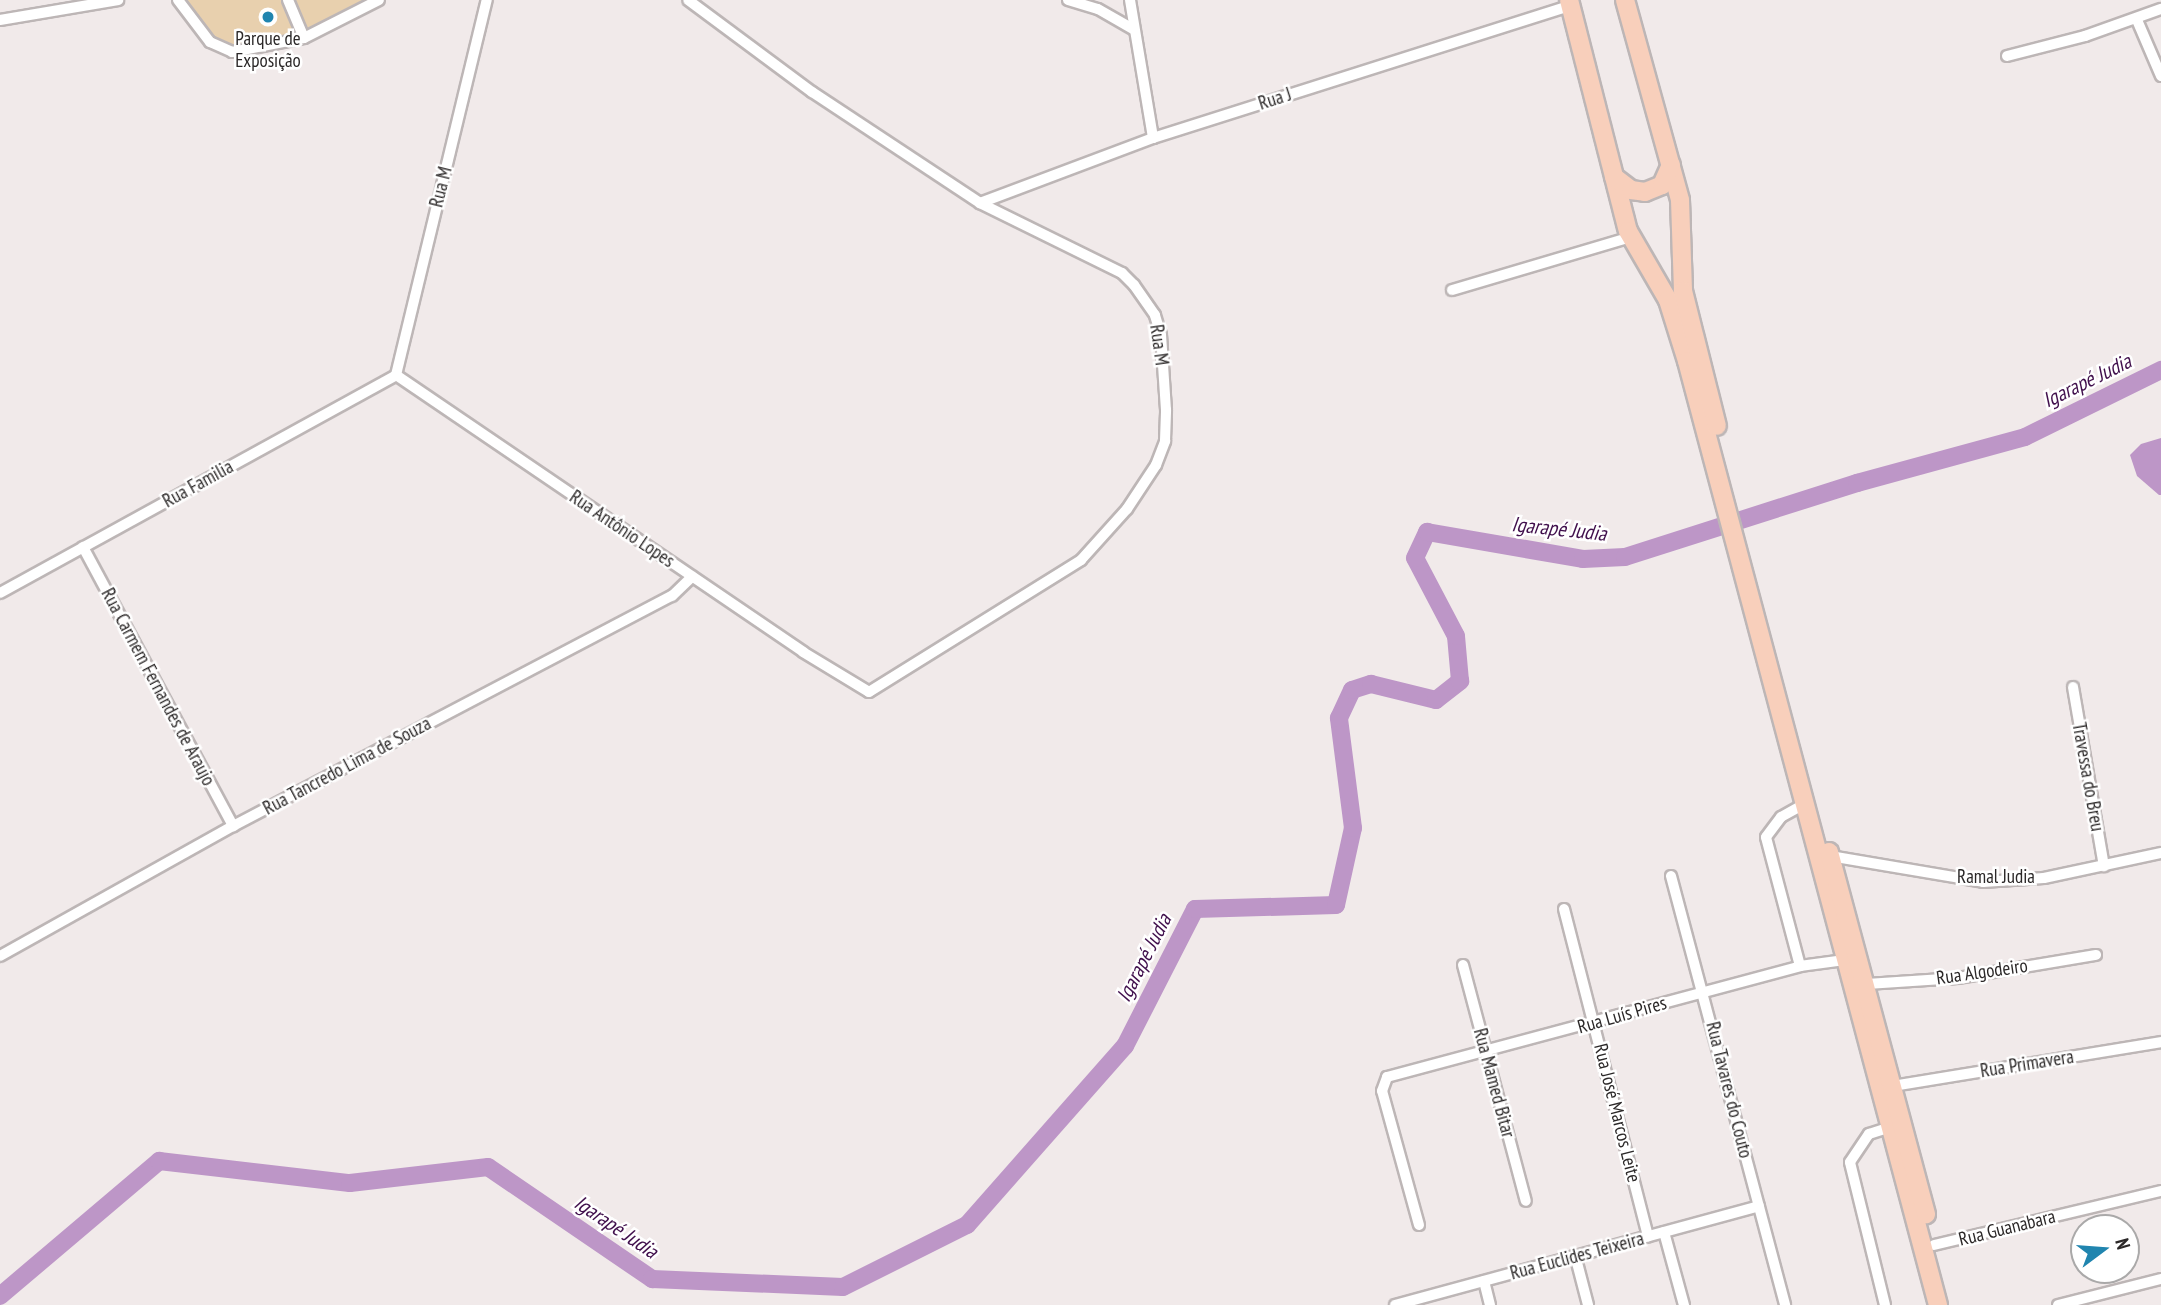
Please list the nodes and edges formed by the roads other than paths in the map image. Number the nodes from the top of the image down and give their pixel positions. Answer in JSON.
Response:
{"nodes":[{"id":1,"x":118,"y":0,"type":"edge"},
{"id":2,"x":178,"y":0,"type":"edge"},
{"id":3,"x":288,"y":0,"type":"edge"},
{"id":4,"x":379,"y":0,"type":"edge"},
{"id":5,"x":487,"y":0,"type":"edge"},
{"id":6,"x":688,"y":0,"type":"edge"},
{"id":7,"x":1068,"y":0,"type":"edge"},
{"id":8,"x":1130,"y":0,"type":"edge"},
{"id":9,"x":1625,"y":0,"type":"edge"},
{"id":10,"x":1570,"y":3,"type":"edge"},
{"id":11,"x":2161,"y":9,"type":"edge"},
{"id":12,"x":0,"y":20,"type":"edge"},
{"id":13,"x":2137,"y":20,"type":"junction"},
{"id":14,"x":1133,"y":29,"type":"junction"},
{"id":15,"x":304,"y":38,"type":"junction"},
{"id":16,"x":2007,"y":56,"type":"dead end"},
{"id":17,"x":2161,"y":76,"type":"edge"},
{"id":18,"x":1153,"y":138,"type":"junction"},
{"id":19,"x":1671,"y":165,"type":"junction"},
{"id":20,"x":1615,"y":177,"type":"junction"},
{"id":21,"x":980,"y":203,"type":"junction"},
{"id":22,"x":1632,"y":237,"type":"junction"},
{"id":23,"x":1452,"y":290,"type":"dead end"},
{"id":24,"x":396,"y":375,"type":"junction"},
{"id":25,"x":1714,"y":437,"type":"junction"},
{"id":26,"x":83,"y":547,"type":"junction"},
{"id":27,"x":1752,"y":576,"type":"junction"},
{"id":28,"x":692,"y":577,"type":"junction"},
{"id":29,"x":0,"y":593,"type":"edge"},
{"id":30,"x":850,"y":682,"type":"joint"},
{"id":31,"x":2073,"y":687,"type":"dead end"},
{"id":32,"x":1804,"y":804,"type":"junction"},
{"id":33,"x":233,"y":826,"type":"junction"},
{"id":34,"x":2161,"y":853,"type":"edge"},
{"id":35,"x":1830,"y":856,"type":"junction"},
{"id":36,"x":2104,"y":866,"type":"junction"},
{"id":37,"x":1671,"y":876,"type":"dead end"},
{"id":38,"x":1564,"y":909,"type":"dead end"},
{"id":39,"x":2095,"y":955,"type":"dead end"},
{"id":40,"x":0,"y":956,"type":"edge"},
{"id":41,"x":1845,"y":960,"type":"junction"},
{"id":42,"x":1462,"y":965,"type":"dead end"},
{"id":43,"x":1800,"y":966,"type":"junction"},
{"id":44,"x":1867,"y":984,"type":"junction"},
{"id":45,"x":1705,"y":992,"type":"junction"},
{"id":46,"x":1595,"y":1024,"type":"junction"},
{"id":47,"x":2161,"y":1042,"type":"edge"},
{"id":48,"x":1487,"y":1052,"type":"junction"},
{"id":49,"x":1894,"y":1086,"type":"junction"},
{"id":50,"x":1890,"y":1127,"type":"junction"},
{"id":51,"x":2161,"y":1191,"type":"edge"},
{"id":52,"x":1525,"y":1201,"type":"dead end"},
{"id":53,"x":1759,"y":1206,"type":"junction"},
{"id":54,"x":1419,"y":1225,"type":"dead end"},
{"id":55,"x":1664,"y":1232,"type":"junction"},
{"id":56,"x":1648,"y":1236,"type":"junction"},
{"id":57,"x":1934,"y":1245,"type":"junction"},
{"id":58,"x":1574,"y":1255,"type":"junction"},
{"id":59,"x":2161,"y":1279,"type":"edge"},
{"id":60,"x":1484,"y":1281,"type":"junction"},
{"id":61,"x":1395,"y":1305,"type":"edge"},
{"id":62,"x":1490,"y":1305,"type":"edge"},
{"id":63,"x":1588,"y":1305,"type":"edge"},
{"id":64,"x":1684,"y":1305,"type":"edge"},
{"id":65,"x":1785,"y":1305,"type":"edge"},
{"id":66,"x":1885,"y":1305,"type":"edge"},
{"id":67,"x":1938,"y":1305,"type":"edge"},
{"id":68,"x":1951,"y":1305,"type":"edge"},
{"id":69,"x":2058,"y":1305,"type":"edge"}],
"edges":[{"from":1,"to":12,"type":"street"},
{"from":2,"to":15,"type":"street"},
{"from":3,"to":15,"type":"street"},
{"from":4,"to":15,"type":"street"},
{"from":5,"to":24,"type":"street","name":"Rua M"},
{"from":6,"to":21,"type":"street","name":"Rua M"},
{"from":7,"to":14,"type":"street"},
{"from":8,"to":14,"type":"street"},
{"from":9,"to":19,"type":"highway"},
{"from":10,"to":18,"type":"street","name":"Rua J"},
{"from":10,"to":20,"type":"highway"},
{"from":11,"to":13,"type":"street"},
{"from":13,"to":16,"type":"street"},
{"from":13,"to":17,"type":"street"},
{"from":14,"to":18,"type":"street"},
{"from":18,"to":21,"type":"street","name":"Rua J"},
{"from":19,"to":20,"type":"highway"},
{"from":19,"to":25,"type":"highway"},
{"from":20,"to":22,"type":"highway"},
{"from":21,"to":30,"type":"street","name":"Rua M"},
{"from":22,"to":23,"type":"street"},
{"from":22,"to":25,"type":"highway"},
{"from":24,"to":26,"type":"street","name":"Rua Familia"},
{"from":24,"to":28,"type":"street","name":"Rua Antônio Lopes"},
{"from":25,"to":27,"type":"highway"},
{"from":26,"to":29,"type":"street","name":"Rua Familia"},
{"from":26,"to":33,"type":"street","name":"Rua Carmem Fernandes de Araujo"},
{"from":27,"to":32,"type":"highway"},
{"from":27,"to":35,"type":"highway"},
{"from":28,"to":30,"type":"street","name":"Rua Antônio Lopes"},
{"from":28,"to":33,"type":"street","name":"Rua Tancredo Lima de Souza"},
{"from":31,"to":36,"type":"street","name":"Travessa do Breu"},
{"from":32,"to":41,"type":"highway"},
{"from":32,"to":43,"type":"street"},
{"from":33,"to":40,"type":"street","name":"Rua Tancredo Lima de Souza"},
{"from":34,"to":36,"type":"street","name":"Ramal Judia"},
{"from":35,"to":36,"type":"street","name":"Ramal Judia"},
{"from":35,"to":44,"type":"highway"},
{"from":37,"to":45,"type":"street","name":"Rua Tavares do Couto"},
{"from":38,"to":46,"type":"street","name":"Rua José Marcos Leite"},
{"from":39,"to":44,"type":"street","name":"Rua Algodeiro"},
{"from":41,"to":43,"type":"street","name":"Rua Luís Pires"},
{"from":41,"to":50,"type":"highway"},
{"from":42,"to":48,"type":"street","name":"Rua Mamed Bitar"},
{"from":43,"to":45,"type":"street","name":"Rua Luís Pires"},
{"from":44,"to":49,"type":"highway"},
{"from":45,"to":46,"type":"street","name":"Rua Luís Pires"},
{"from":45,"to":53,"type":"street","name":"Rua Tavares do Couto"},
{"from":46,"to":48,"type":"street","name":"Rua Luís Pires"},
{"from":46,"to":56,"type":"street","name":"Rua José Marcos Leite"},
{"from":47,"to":49,"type":"street","name":"Rua Primavera"},
{"from":48,"to":52,"type":"street","name":"Rua Mamed Bitar"},
{"from":48,"to":54,"type":"street","name":"Rua Luís Pires"},
{"from":49,"to":57,"type":"highway"},
{"from":50,"to":66,"type":"street"},
{"from":50,"to":67,"type":"highway"},
{"from":51,"to":57,"type":"street","name":"Rua Guanabara"},
{"from":53,"to":55,"type":"street","name":"Rua Euclides Teixeira"},
{"from":53,"to":65,"type":"street","name":"Rua Tavares do Couto"},
{"from":55,"to":56,"type":"street","name":"Rua Euclides Teixeira"},
{"from":55,"to":64,"type":"street"},
{"from":56,"to":58,"type":"street","name":"Rua Euclides Teixeira"},
{"from":57,"to":68,"type":"highway"},
{"from":58,"to":60,"type":"street","name":"Rua Euclides Teixeira"},
{"from":58,"to":63,"type":"street"},
{"from":59,"to":69,"type":"street"},
{"from":60,"to":61,"type":"street","name":"Rua Euclides Teixeira"},
{"from":60,"to":62,"type":"street"}]}
